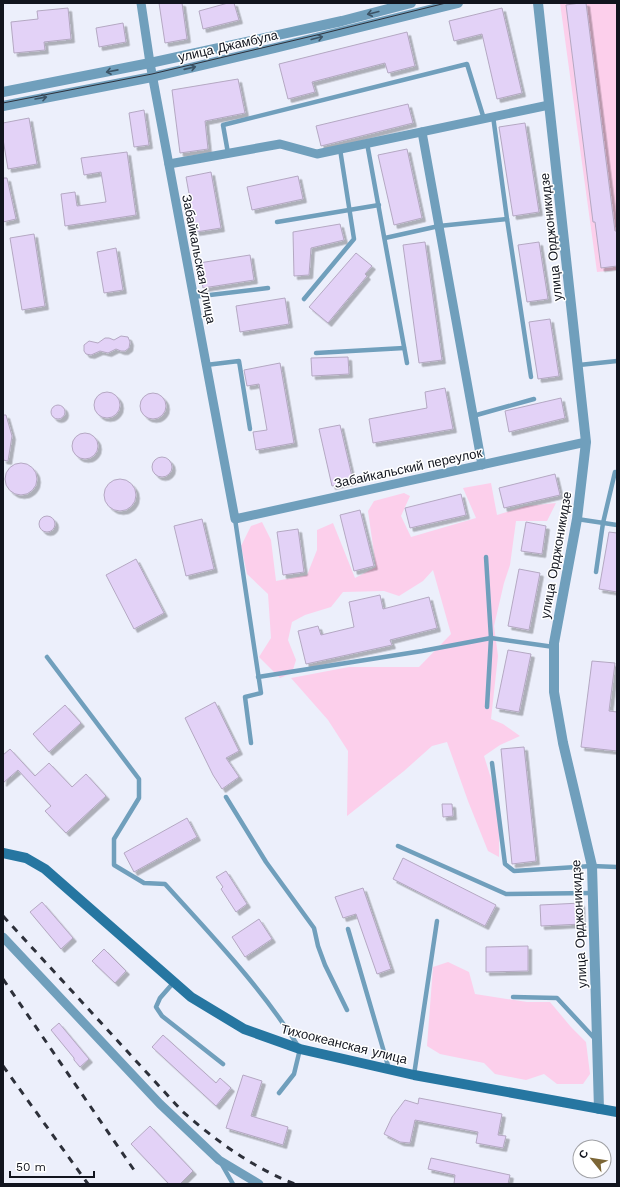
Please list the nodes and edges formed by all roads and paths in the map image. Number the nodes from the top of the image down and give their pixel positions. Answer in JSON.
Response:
{"nodes":[{"id":1,"x":142,"y":3,"type":"edge"},
{"id":2,"x":411,"y":3,"type":"edge"},
{"id":3,"x":458,"y":3,"type":"edge"},
{"id":4,"x":538,"y":3,"type":"edge"},
{"id":5,"x":150,"y":63,"type":"junction"},
{"id":6,"x":152,"y":77,"type":"junction"},
{"id":7,"x":3,"y":92,"type":"edge"},
{"id":8,"x":549,"y":104,"type":"junction"},
{"id":9,"x":3,"y":106,"type":"edge"},
{"id":10,"x":494,"y":116,"type":"junction"},
{"id":11,"x":484,"y":118,"type":"junction"},
{"id":12,"x":422,"y":132,"type":"junction"},
{"id":13,"x":367,"y":143,"type":"junction"},
{"id":14,"x":340,"y":149,"type":"junction"},
{"id":15,"x":228,"y":153,"type":"junction"},
{"id":16,"x":169,"y":164,"type":"junction"},
{"id":17,"x":379,"y":205,"type":"junction"},
{"id":18,"x":349,"y":210,"type":"junction"},
{"id":19,"x":507,"y":219,"type":"junction"},
{"id":20,"x":277,"y":222,"type":"dead end"},
{"id":21,"x":439,"y":226,"type":"junction"},
{"id":22,"x":385,"y":238,"type":"junction"},
{"id":23,"x":268,"y":288,"type":"dead end"},
{"id":24,"x":193,"y":297,"type":"junction"},
{"id":25,"x":304,"y":299,"type":"dead end"},
{"id":26,"x":404,"y":348,"type":"junction"},
{"id":27,"x":316,"y":353,"type":"dead end"},
{"id":28,"x":617,"y":361,"type":"edge"},
{"id":29,"x":407,"y":363,"type":"dead end"},
{"id":30,"x":206,"y":365,"type":"junction"},
{"id":31,"x":579,"y":365,"type":"junction"},
{"id":32,"x":531,"y":377,"type":"dead end"},
{"id":33,"x":534,"y":399,"type":"dead end"},
{"id":34,"x":473,"y":416,"type":"junction"},
{"id":35,"x":250,"y":429,"type":"dead end"},
{"id":36,"x":586,"y":442,"type":"junction"},
{"id":37,"x":482,"y":465,"type":"junction"},
{"id":38,"x":615,"y":472,"type":"dead end"},
{"id":39,"x":235,"y":519,"type":"junction"},
{"id":40,"x":577,"y":519,"type":"junction"},
{"id":41,"x":603,"y":523,"type":"junction"},
{"id":42,"x":617,"y":525,"type":"edge"},
{"id":43,"x":486,"y":557,"type":"dead end"},
{"id":44,"x":596,"y":572,"type":"dead end"},
{"id":45,"x":491,"y":638,"type":"junction"},
{"id":46,"x":554,"y":647,"type":"junction"},
{"id":47,"x":47,"y":656,"type":"dead end"},
{"id":48,"x":258,"y":677,"type":"junction"},
{"id":49,"x":487,"y":707,"type":"dead end"},
{"id":50,"x":251,"y":743,"type":"dead end"},
{"id":51,"x":492,"y":763,"type":"dead end"},
{"id":52,"x":226,"y":797,"type":"dead end"},
{"id":53,"x":398,"y":846,"type":"dead end"},
{"id":54,"x":3,"y":853,"type":"edge"},
{"id":55,"x":592,"y":866,"type":"junction"},
{"id":56,"x":617,"y":867,"type":"edge"},
{"id":57,"x":593,"y":893,"type":"junction"},
{"id":58,"x":437,"y":921,"type":"dead end"},
{"id":59,"x":348,"y":929,"type":"dead end"},
{"id":60,"x":3,"y":937,"type":"edge"},
{"id":61,"x":174,"y":982,"type":"junction"},
{"id":62,"x":513,"y":997,"type":"dead end"},
{"id":63,"x":347,"y":1010,"type":"dead end"},
{"id":64,"x":597,"y":1041,"type":"junction"},
{"id":65,"x":300,"y":1049,"type":"junction"},
{"id":66,"x":224,"y":1064,"type":"dead end"},
{"id":67,"x":390,"y":1070,"type":"junction"},
{"id":68,"x":414,"y":1076,"type":"junction"},
{"id":69,"x":280,"y":1093,"type":"dead end"},
{"id":70,"x":599,"y":1109,"type":"junction"},
{"id":71,"x":617,"y":1112,"type":"edge"},
{"id":72,"x":219,"y":1160,"type":"junction"},
{"id":73,"x":233,"y":1184,"type":"edge"},
{"id":74,"x":259,"y":1184,"type":"edge"}],
"edges":[{"from":1,"to":5,"type":"street","name":"Забайкальская улица"},
{"from":2,"to":5,"type":"street","name":"улица Джамбула","one_way":true},
{"from":6,"to":3,"type":"street","name":"улица Джамбула","one_way":true},
{"from":4,"to":8,"type":"street","name":"улица Орджоникидзе"},
{"from":5,"to":6,"type":"street","name":"Забайкальская улица"},
{"from":5,"to":7,"type":"street","name":"улица Джамбула","one_way":true},
{"from":9,"to":6,"type":"street","name":"улица Джамбула","one_way":true},
{"from":6,"to":16,"type":"street","name":"Забайкальская улица"},
{"from":8,"to":10,"type":"street"},
{"from":8,"to":31,"type":"street","name":"улица Орджоникидзе"},
{"from":10,"to":11,"type":"street"},
{"from":10,"to":19,"type":"lane"},
{"from":11,"to":12,"type":"street"},
{"from":11,"to":15,"type":"lane"},
{"from":12,"to":13,"type":"street"},
{"from":12,"to":21,"type":"street"},
{"from":13,"to":14,"type":"street"},
{"from":13,"to":17,"type":"lane"},
{"from":14,"to":15,"type":"street"},
{"from":14,"to":18,"type":"lane"},
{"from":15,"to":16,"type":"street"},
{"from":16,"to":24,"type":"street","name":"Забайкальская улица"},
{"from":17,"to":18,"type":"lane"},
{"from":17,"to":22,"type":"lane"},
{"from":18,"to":20,"type":"lane"},
{"from":18,"to":25,"type":"lane"},
{"from":19,"to":21,"type":"lane"},
{"from":19,"to":32,"type":"lane"},
{"from":21,"to":22,"type":"lane"},
{"from":21,"to":34,"type":"street"},
{"from":22,"to":26,"type":"lane"},
{"from":23,"to":24,"type":"lane"},
{"from":24,"to":30,"type":"street","name":"Забайкальская улица"},
{"from":26,"to":27,"type":"lane"},
{"from":26,"to":29,"type":"lane"},
{"from":28,"to":31,"type":"lane"},
{"from":30,"to":35,"type":"lane"},
{"from":30,"to":39,"type":"street","name":"Забайкальская улица"},
{"from":31,"to":36,"type":"street","name":"улица Орджоникидзе"},
{"from":33,"to":34,"type":"lane"},
{"from":34,"to":37,"type":"street"},
{"from":36,"to":37,"type":"street","name":"Забайкальский переулок"},
{"from":36,"to":40,"type":"street","name":"улица Орджоникидзе"},
{"from":37,"to":39,"type":"street","name":"Забайкальский переулок"},
{"from":38,"to":41,"type":"lane"},
{"from":39,"to":48,"type":"lane"},
{"from":40,"to":41,"type":"lane"},
{"from":40,"to":46,"type":"street","name":"улица Орджоникидзе"},
{"from":41,"to":42,"type":"lane"},
{"from":41,"to":44,"type":"lane"},
{"from":43,"to":45,"type":"lane"},
{"from":45,"to":46,"type":"lane"},
{"from":45,"to":48,"type":"lane"},
{"from":45,"to":49,"type":"lane"},
{"from":46,"to":55,"type":"street","name":"улица Орджоникидзе"},
{"from":47,"to":65,"type":"lane"},
{"from":48,"to":50,"type":"lane"},
{"from":51,"to":55,"type":"lane"},
{"from":52,"to":63,"type":"lane"},
{"from":53,"to":57,"type":"lane"},
{"from":54,"to":61,"type":"main road","name":"Тихоокеанская улица"},
{"from":55,"to":56,"type":"lane"},
{"from":55,"to":57,"type":"street","name":"улица Орджоникидзе"},
{"from":57,"to":64,"type":"street","name":"улица Орджоникидзе"},
{"from":58,"to":68,"type":"lane"},
{"from":59,"to":67,"type":"lane"},
{"from":60,"to":72,"type":"street"},
{"from":61,"to":65,"type":"main road","name":"Тихоокеанская улица"},
{"from":61,"to":66,"type":"lane"},
{"from":62,"to":64,"type":"lane"},
{"from":64,"to":70,"type":"street","name":"улица Орджоникидзе"},
{"from":65,"to":67,"type":"main road","name":"Тихоокеанская улица"},
{"from":65,"to":69,"type":"lane"},
{"from":67,"to":68,"type":"main road","name":"Тихоокеанская улица"},
{"from":68,"to":70,"type":"main road","name":"Тихоокеанская улица"},
{"from":70,"to":71,"type":"main road","name":"Тихоокеанская улица"},
{"from":72,"to":73,"type":"lane"},
{"from":72,"to":74,"type":"street"}]}
